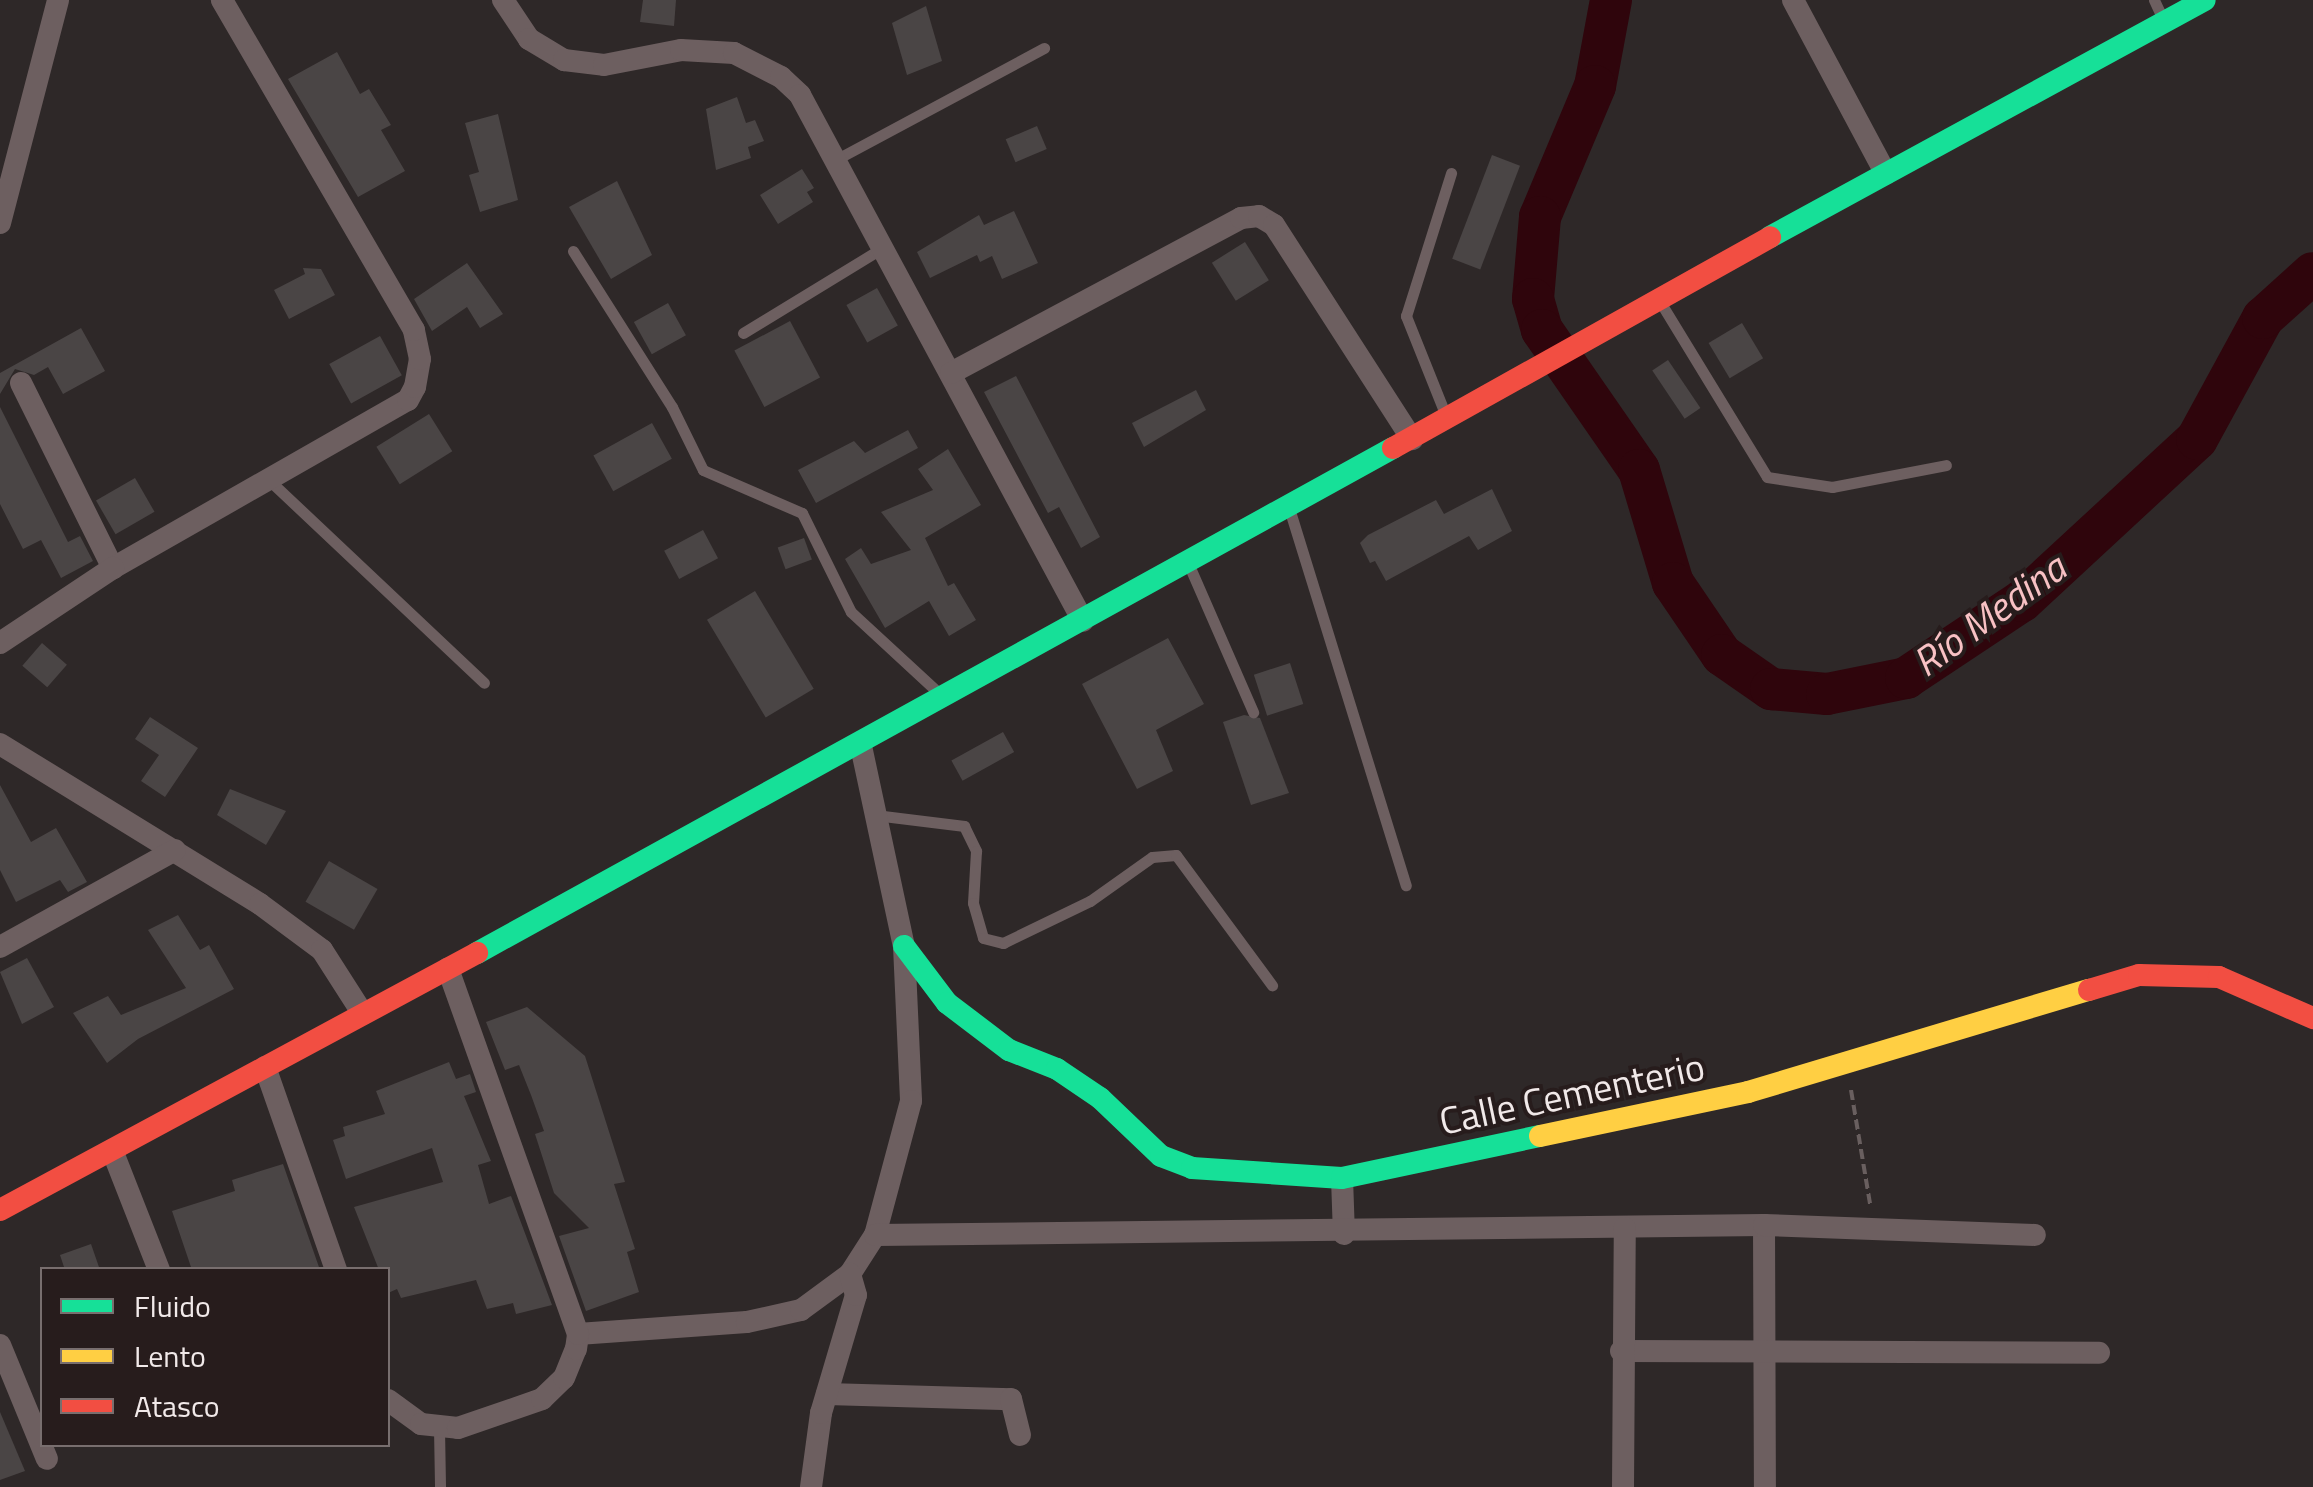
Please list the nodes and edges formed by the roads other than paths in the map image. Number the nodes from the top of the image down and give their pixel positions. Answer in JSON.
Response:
{"nodes":[{"id":1,"x":58,"y":0,"type":"edge"},
{"id":2,"x":222,"y":0,"type":"edge"},
{"id":3,"x":502,"y":0,"type":"edge"},
{"id":4,"x":1793,"y":0,"type":"edge"},
{"id":5,"x":2205,"y":0,"type":"edge"},
{"id":6,"x":2159,"y":10,"type":"edge"},
{"id":7,"x":1044,"y":48,"type":"dead end"},
{"id":8,"x":838,"y":159,"type":"junction"},
{"id":9,"x":1451,"y":173,"type":"dead end"},
{"id":10,"x":1886,"y":174,"type":"junction"},
{"id":11,"x":0,"y":223,"type":"edge"},
{"id":12,"x":884,"y":247,"type":"junction"},
{"id":13,"x":573,"y":251,"type":"dead end"},
{"id":14,"x":1659,"y":300,"type":"junction"},
{"id":15,"x":743,"y":333,"type":"dead end"},
{"id":16,"x":952,"y":374,"type":"junction"},
{"id":17,"x":22,"y":383,"type":"dead end"},
{"id":18,"x":1448,"y":420,"type":"junction"},
{"id":19,"x":1412,"y":440,"type":"junction"},
{"id":20,"x":1946,"y":465,"type":"dead end"},
{"id":21,"x":270,"y":481,"type":"junction"},
{"id":22,"x":1289,"y":508,"type":"junction"},
{"id":23,"x":1188,"y":563,"type":"junction"},
{"id":24,"x":112,"y":568,"type":"junction"},
{"id":25,"x":1083,"y":621,"type":"junction"},
{"id":26,"x":0,"y":644,"type":"edge"},
{"id":27,"x":484,"y":683,"type":"dead end"},
{"id":28,"x":945,"y":698,"type":"junction"},
{"id":29,"x":1253,"y":712,"type":"dead end"},
{"id":30,"x":0,"y":744,"type":"edge"},
{"id":31,"x":861,"y":746,"type":"junction"},
{"id":32,"x":875,"y":815,"type":"junction"},
{"id":33,"x":174,"y":850,"type":"junction"},
{"id":34,"x":1406,"y":885,"type":"dead end"},
{"id":35,"x":904,"y":946,"type":"junction"},
{"id":36,"x":0,"y":947,"type":"edge"},
{"id":37,"x":448,"y":968,"type":"junction"},
{"id":38,"x":1272,"y":984,"type":"dead end"},
{"id":39,"x":363,"y":1014,"type":"junction"},
{"id":40,"x":2313,"y":1018,"type":"edge"},
{"id":41,"x":265,"y":1067,"type":"junction"},
{"id":42,"x":112,"y":1150,"type":"junction"},
{"id":43,"x":1342,"y":1178,"type":"junction"},
{"id":44,"x":0,"y":1210,"type":"edge"},
{"id":45,"x":1764,"y":1224,"type":"junction"},
{"id":46,"x":1625,"y":1228,"type":"junction"},
{"id":47,"x":1344,"y":1234,"type":"junction"},
{"id":48,"x":2035,"y":1235,"type":"dead end"},
{"id":49,"x":875,"y":1236,"type":"junction"},
{"id":50,"x":158,"y":1267,"type":"edge"},
{"id":51,"x":335,"y":1267,"type":"edge"},
{"id":52,"x":850,"y":1274,"type":"junction"},
{"id":53,"x":578,"y":1334,"type":"junction"},
{"id":54,"x":0,"y":1345,"type":"edge"},
{"id":55,"x":1763,"y":1350,"type":"junction"},
{"id":56,"x":1621,"y":1351,"type":"junction"},
{"id":57,"x":2099,"y":1354,"type":"dead end"},
{"id":58,"x":827,"y":1394,"type":"junction"},
{"id":59,"x":390,"y":1402,"type":"edge"},
{"id":60,"x":440,"y":1428,"type":"junction"},
{"id":61,"x":1020,"y":1435,"type":"dead end"},
{"id":62,"x":40,"y":1441,"type":"edge"},
{"id":63,"x":42,"y":1447,"type":"edge"},
{"id":64,"x":47,"y":1458,"type":"dead end"},
{"id":65,"x":440,"y":1487,"type":"edge"},
{"id":66,"x":811,"y":1487,"type":"edge"},
{"id":67,"x":1622,"y":1487,"type":"edge"},
{"id":68,"x":1765,"y":1487,"type":"edge"}],
"edges":[{"from":1,"to":11,"type":"street"},
{"from":2,"to":21,"type":"street"},
{"from":3,"to":8,"type":"street"},
{"from":4,"to":10,"type":"street"},
{"from":5,"to":6,"type":"main road"},
{"from":6,"to":10,"type":"main road"},
{"from":7,"to":8,"type":"lane"},
{"from":8,"to":12,"type":"street"},
{"from":9,"to":18,"type":"lane"},
{"from":10,"to":14,"type":"main road"},
{"from":12,"to":15,"type":"lane"},
{"from":12,"to":16,"type":"street"},
{"from":13,"to":28,"type":"lane"},
{"from":14,"to":18,"type":"main road"},
{"from":14,"to":20,"type":"lane"},
{"from":16,"to":19,"type":"street"},
{"from":16,"to":25,"type":"street"},
{"from":17,"to":24,"type":"street"},
{"from":18,"to":19,"type":"main road"},
{"from":19,"to":22,"type":"main road"},
{"from":21,"to":24,"type":"street"},
{"from":21,"to":27,"type":"lane"},
{"from":22,"to":23,"type":"main road"},
{"from":22,"to":34,"type":"lane"},
{"from":23,"to":25,"type":"main road"},
{"from":23,"to":29,"type":"lane"},
{"from":24,"to":26,"type":"street"},
{"from":25,"to":28,"type":"main road"},
{"from":28,"to":31,"type":"main road"},
{"from":30,"to":33,"type":"street"},
{"from":31,"to":32,"type":"street"},
{"from":31,"to":37,"type":"main road"},
{"from":32,"to":35,"type":"street"},
{"from":32,"to":38,"type":"lane"},
{"from":33,"to":36,"type":"street"},
{"from":33,"to":39,"type":"street"},
{"from":35,"to":43,"type":"main road","name":"Calle Cementerio"},
{"from":35,"to":49,"type":"street"},
{"from":37,"to":39,"type":"main road"},
{"from":37,"to":53,"type":"street"},
{"from":39,"to":41,"type":"main road"},
{"from":40,"to":43,"type":"main road","name":"Calle Cementerio"},
{"from":41,"to":42,"type":"main road"},
{"from":41,"to":51,"type":"street"},
{"from":42,"to":44,"type":"main road"},
{"from":42,"to":50,"type":"street"},
{"from":43,"to":47,"type":"street"},
{"from":45,"to":46,"type":"street"},
{"from":45,"to":48,"type":"street"},
{"from":45,"to":55,"type":"street"},
{"from":46,"to":47,"type":"street"},
{"from":46,"to":56,"type":"street"},
{"from":47,"to":49,"type":"street"},
{"from":49,"to":52,"type":"street"},
{"from":52,"to":53,"type":"street"},
{"from":52,"to":58,"type":"street"},
{"from":53,"to":60,"type":"street"},
{"from":54,"to":62,"type":"street"},
{"from":55,"to":56,"type":"street"},
{"from":55,"to":57,"type":"street"},
{"from":55,"to":68,"type":"street"},
{"from":56,"to":67,"type":"street"},
{"from":58,"to":61,"type":"street"},
{"from":58,"to":66,"type":"street"},
{"from":59,"to":60,"type":"street"},
{"from":60,"to":65,"type":"lane"},
{"from":63,"to":64,"type":"street"}]}
